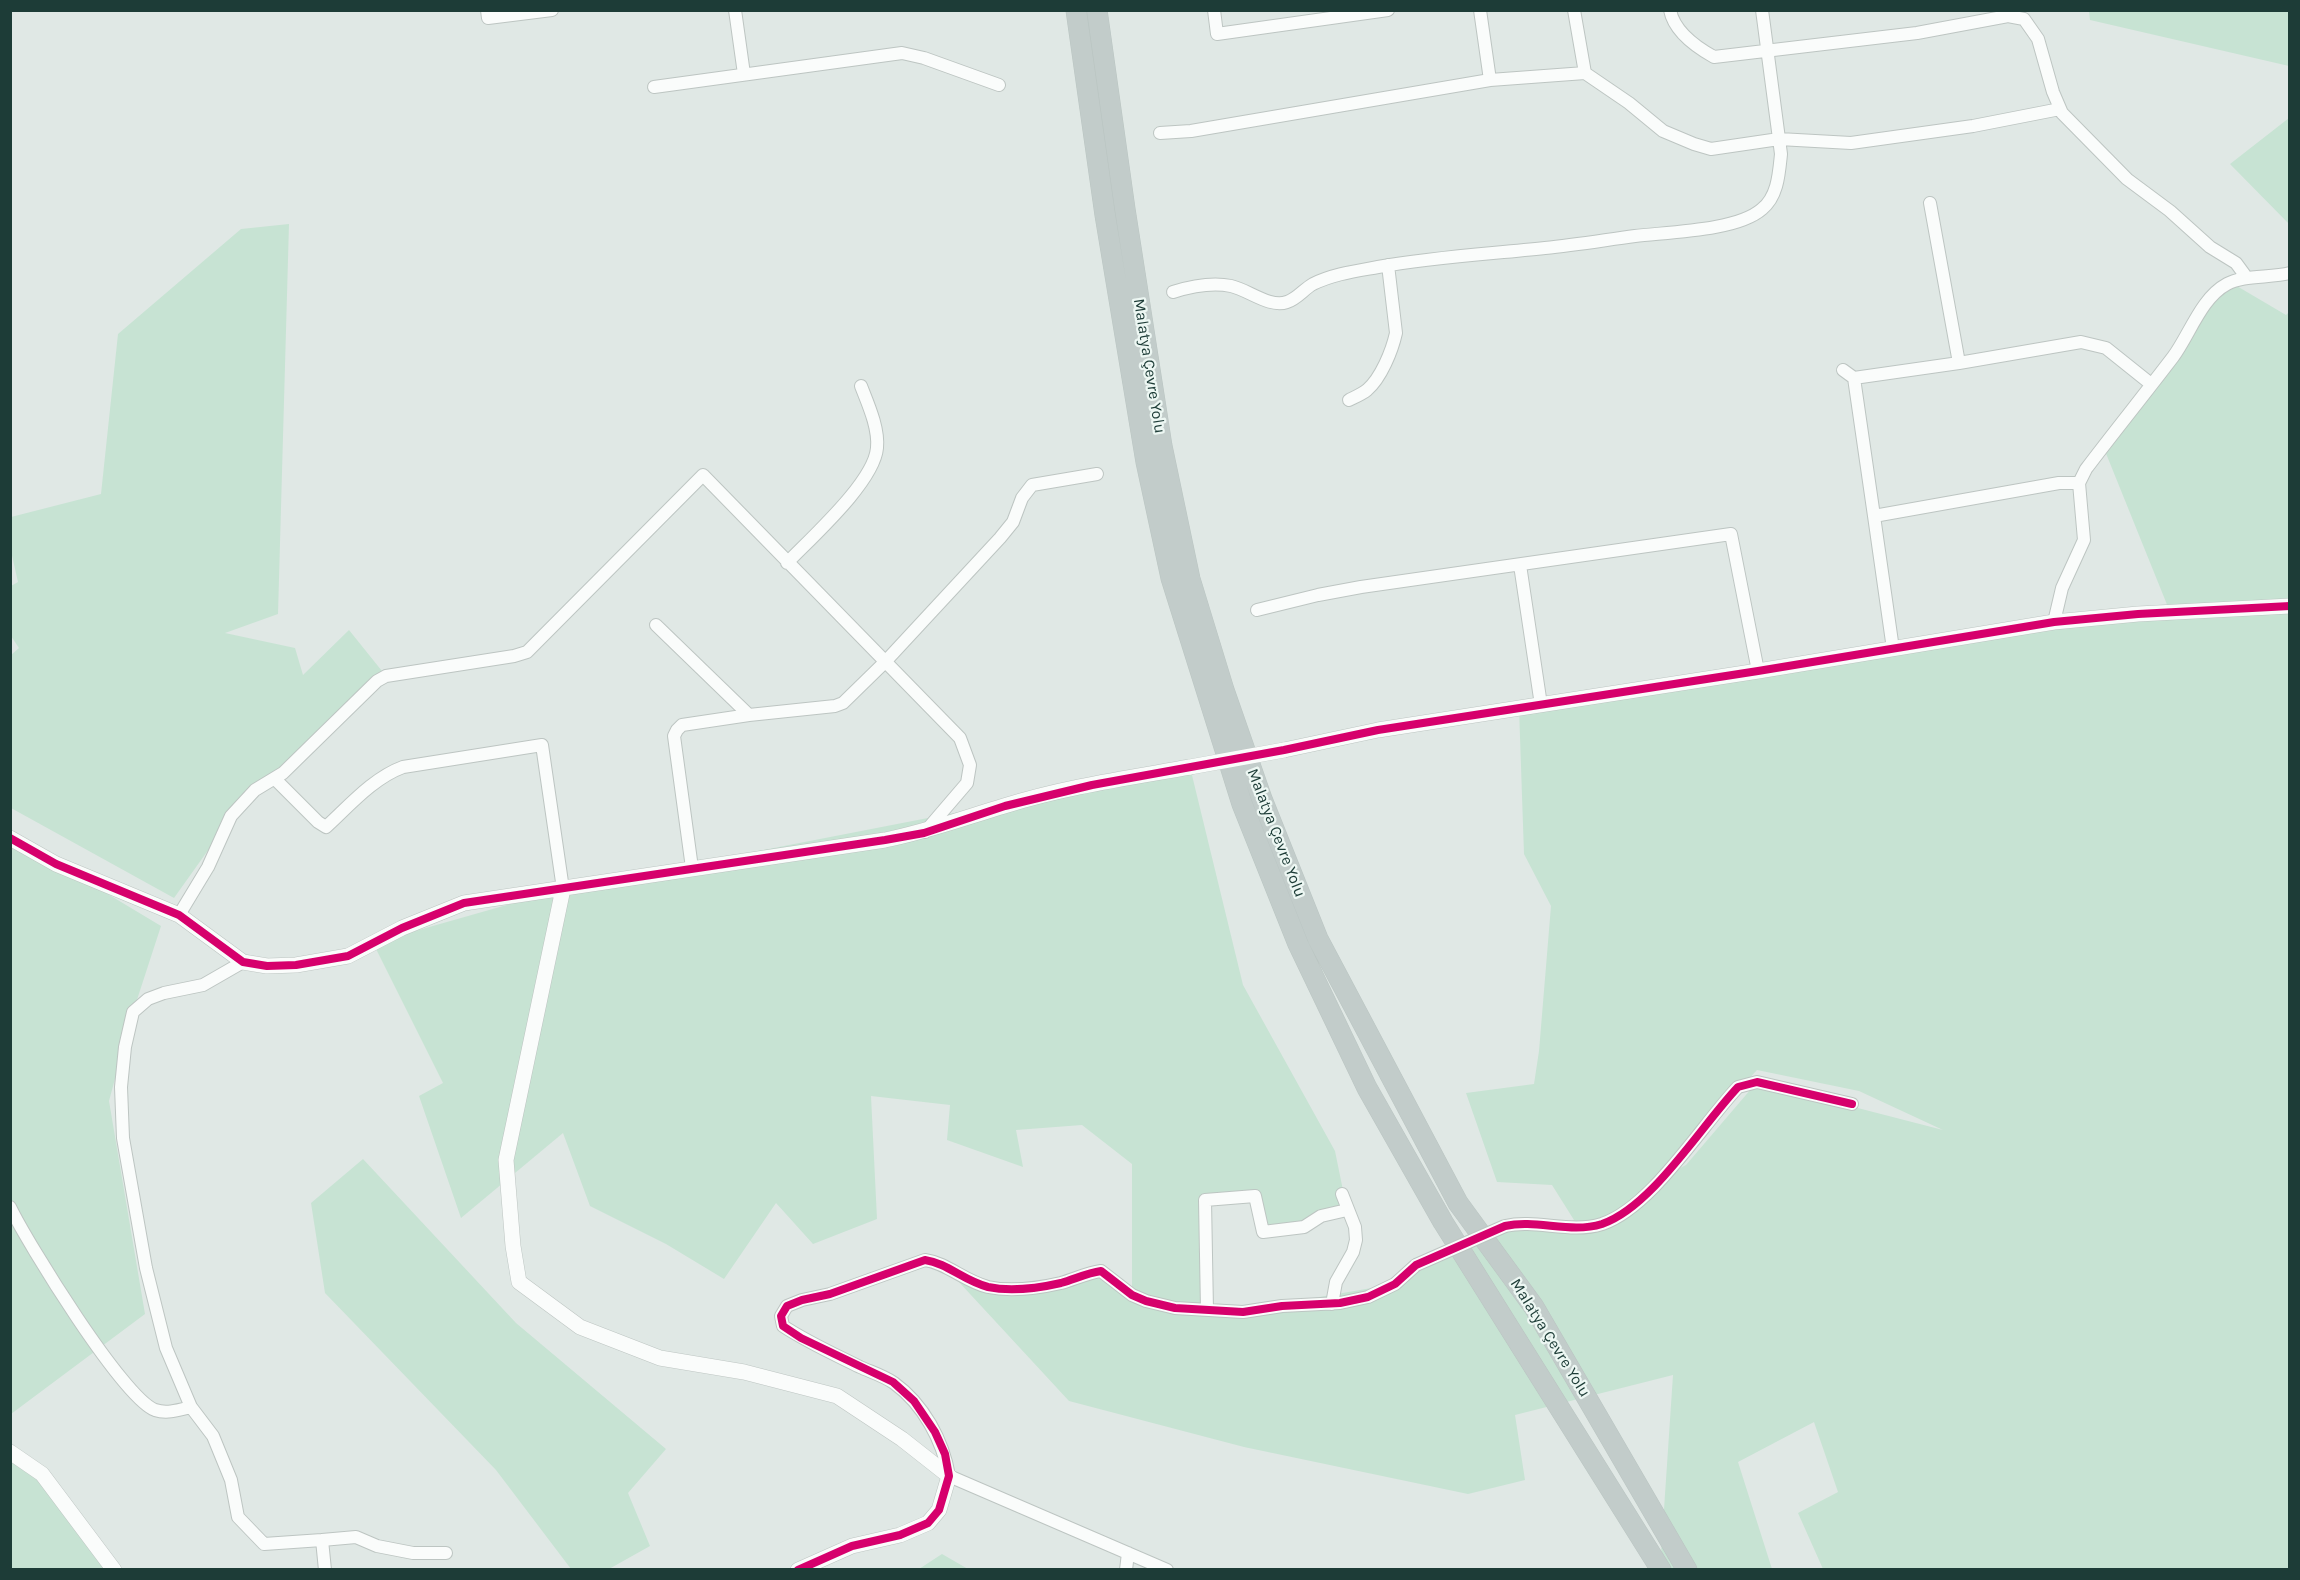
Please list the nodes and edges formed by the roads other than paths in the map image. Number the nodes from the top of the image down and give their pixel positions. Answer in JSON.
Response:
{"nodes":[{"id":1,"x":487,"y":10,"type":"edge"},
{"id":2,"x":552,"y":10,"type":"edge"},
{"id":3,"x":735,"y":10,"type":"edge"},
{"id":4,"x":1076,"y":10,"type":"edge"},
{"id":5,"x":1097,"y":10,"type":"edge"},
{"id":6,"x":1214,"y":10,"type":"edge"},
{"id":7,"x":1388,"y":10,"type":"edge"},
{"id":8,"x":1480,"y":10,"type":"edge"},
{"id":9,"x":1574,"y":10,"type":"edge"},
{"id":10,"x":1670,"y":10,"type":"edge"},
{"id":11,"x":1762,"y":10,"type":"edge"},
{"id":12,"x":1767,"y":49,"type":"junction"},
{"id":13,"x":1585,"y":73,"type":"junction"},
{"id":14,"x":744,"y":74,"type":"junction"},
{"id":15,"x":1490,"y":80,"type":"junction"},
{"id":16,"x":999,"y":85,"type":"dead end"},
{"id":17,"x":654,"y":87,"type":"dead end"},
{"id":18,"x":2060,"y":109,"type":"junction"},
{"id":19,"x":1160,"y":133,"type":"dead end"},
{"id":20,"x":1779,"y":139,"type":"junction"},
{"id":21,"x":1930,"y":203,"type":"dead end"},
{"id":22,"x":1388,"y":265,"type":"junction"},
{"id":23,"x":2289,"y":273,"type":"edge"},
{"id":24,"x":2247,"y":278,"type":"junction"},
{"id":25,"x":1173,"y":292,"type":"dead end"},
{"id":26,"x":1959,"y":363,"type":"junction"},
{"id":27,"x":1843,"y":370,"type":"dead end"},
{"id":28,"x":1854,"y":378,"type":"junction"},
{"id":29,"x":2151,"y":384,"type":"junction"},
{"id":30,"x":861,"y":386,"type":"dead end"},
{"id":31,"x":1349,"y":400,"type":"dead end"},
{"id":32,"x":1097,"y":474,"type":"dead end"},
{"id":33,"x":2079,"y":483,"type":"junction"},
{"id":34,"x":1874,"y":516,"type":"junction"},
{"id":35,"x":787,"y":563,"type":"junction"},
{"id":36,"x":1521,"y":565,"type":"junction"},
{"id":37,"x":2289,"y":606,"type":"edge"},
{"id":38,"x":1257,"y":610,"type":"dead end"},
{"id":39,"x":2054,"y":622,"type":"junction"},
{"id":40,"x":656,"y":625,"type":"dead end"},
{"id":41,"x":1893,"y":649,"type":"junction"},
{"id":42,"x":885,"y":662,"type":"junction"},
{"id":43,"x":1758,"y":672,"type":"junction"},
{"id":44,"x":1540,"y":705,"type":"junction"},
{"id":45,"x":749,"y":715,"type":"junction"},
{"id":46,"x":275,"y":779,"type":"junction"},
{"id":47,"x":924,"y":832,"type":"junction"},
{"id":48,"x":10,"y":838,"type":"edge"},
{"id":49,"x":692,"y":868,"type":"junction"},
{"id":50,"x":562,"y":889,"type":"junction"},
{"id":51,"x":179,"y":915,"type":"junction"},
{"id":52,"x":243,"y":962,"type":"junction"},
{"id":53,"x":1852,"y":1104,"type":"dead end"},
{"id":54,"x":1342,"y":1194,"type":"dead end"},
{"id":55,"x":10,"y":1208,"type":"edge"},
{"id":56,"x":1347,"y":1210,"type":"junction"},
{"id":57,"x":1332,"y":1304,"type":"junction"},
{"id":58,"x":1207,"y":1310,"type":"junction"},
{"id":59,"x":191,"y":1407,"type":"junction"},
{"id":60,"x":10,"y":1452,"type":"edge"},
{"id":61,"x":949,"y":1476,"type":"junction"},
{"id":62,"x":322,"y":1540,"type":"junction"},
{"id":63,"x":446,"y":1553,"type":"dead end"},
{"id":64,"x":1128,"y":1553,"type":"junction"},
{"id":65,"x":114,"y":1569,"type":"edge"},
{"id":66,"x":325,"y":1569,"type":"edge"},
{"id":67,"x":798,"y":1569,"type":"edge"},
{"id":68,"x":1126,"y":1569,"type":"edge"},
{"id":69,"x":1167,"y":1569,"type":"edge"},
{"id":70,"x":1661,"y":1569,"type":"edge"},
{"id":71,"x":1687,"y":1569,"type":"edge"}],
"edges":[{"from":1,"to":2,"type":"street"},
{"from":3,"to":14,"type":"street"},
{"from":4,"to":70,"type":"highway","name":"Malatya Çevre Yolu"},
{"from":5,"to":71,"type":"highway","name":"Malatya Çevre Yolu"},
{"from":6,"to":7,"type":"street"},
{"from":8,"to":15,"type":"street"},
{"from":9,"to":13,"type":"street"},
{"from":10,"to":12,"type":"street"},
{"from":11,"to":12,"type":"street"},
{"from":12,"to":18,"type":"street"},
{"from":12,"to":20,"type":"street"},
{"from":13,"to":15,"type":"street"},
{"from":13,"to":20,"type":"street"},
{"from":14,"to":16,"type":"street"},
{"from":14,"to":17,"type":"street"},
{"from":15,"to":19,"type":"street"},
{"from":18,"to":20,"type":"street"},
{"from":18,"to":24,"type":"street"},
{"from":20,"to":22,"type":"street"},
{"from":21,"to":26,"type":"street"},
{"from":22,"to":25,"type":"street"},
{"from":22,"to":31,"type":"street"},
{"from":23,"to":24,"type":"street"},
{"from":24,"to":29,"type":"street"},
{"from":26,"to":28,"type":"street"},
{"from":26,"to":29,"type":"street"},
{"from":27,"to":28,"type":"street"},
{"from":28,"to":34,"type":"street"},
{"from":29,"to":33,"type":"street"},
{"from":30,"to":35,"type":"street"},
{"from":32,"to":42,"type":"street"},
{"from":33,"to":34,"type":"street"},
{"from":33,"to":39,"type":"street"},
{"from":34,"to":41,"type":"street"},
{"from":35,"to":42,"type":"street"},
{"from":35,"to":46,"type":"street"},
{"from":36,"to":38,"type":"street"},
{"from":36,"to":43,"type":"street"},
{"from":36,"to":44,"type":"street"},
{"from":37,"to":39,"type":"street"},
{"from":39,"to":41,"type":"street"},
{"from":40,"to":45,"type":"street"},
{"from":41,"to":43,"type":"street"},
{"from":42,"to":45,"type":"street"},
{"from":42,"to":47,"type":"street"},
{"from":43,"to":44,"type":"street"},
{"from":44,"to":47,"type":"street","bridge":true},
{"from":45,"to":49,"type":"street"},
{"from":46,"to":50,"type":"street"},
{"from":46,"to":51,"type":"street"},
{"from":47,"to":49,"type":"street"},
{"from":48,"to":51,"type":"street"},
{"from":49,"to":50,"type":"street"},
{"from":50,"to":52,"type":"street"},
{"from":50,"to":61,"type":"street"},
{"from":51,"to":52,"type":"street"},
{"from":52,"to":59,"type":"street"},
{"from":53,"to":57,"type":"street","bridge":true},
{"from":54,"to":56,"type":"street"},
{"from":55,"to":59,"type":"street"},
{"from":56,"to":57,"type":"street"},
{"from":56,"to":58,"type":"street"},
{"from":57,"to":58,"type":"street"},
{"from":58,"to":61,"type":"street"},
{"from":59,"to":62,"type":"street"},
{"from":60,"to":65,"type":"street"},
{"from":61,"to":64,"type":"street"},
{"from":61,"to":67,"type":"street"},
{"from":62,"to":63,"type":"street"},
{"from":62,"to":66,"type":"street"},
{"from":64,"to":68,"type":"street"},
{"from":64,"to":69,"type":"street"}]}
